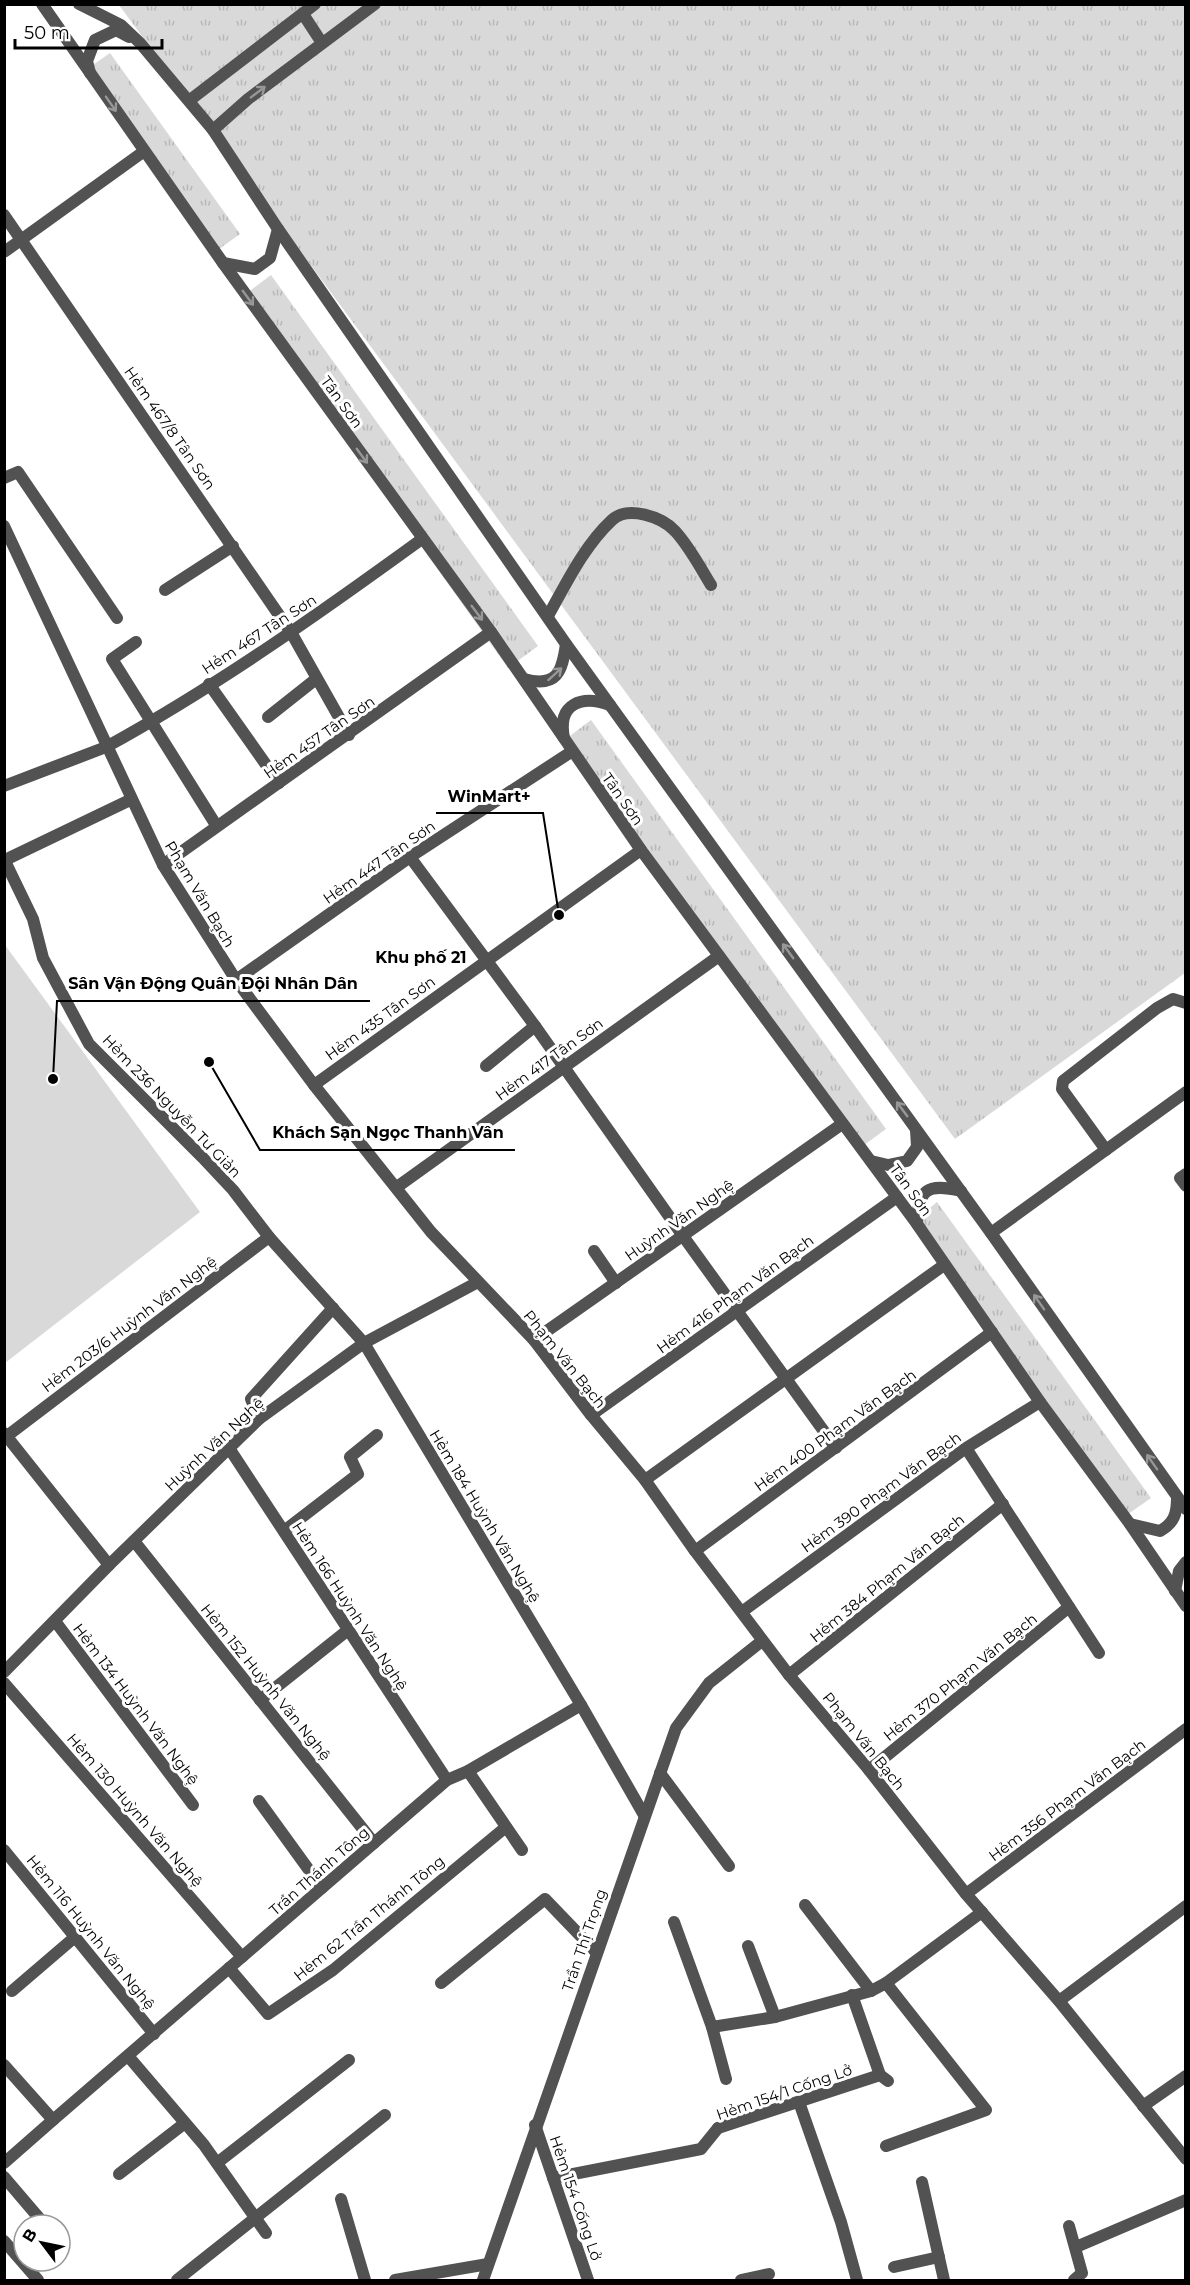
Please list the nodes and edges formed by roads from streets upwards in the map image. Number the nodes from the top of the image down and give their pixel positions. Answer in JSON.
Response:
{"nodes":[{"id":1,"x":42,"y":4,"type":"edge"},
{"id":2,"x":79,"y":4,"type":"edge"},
{"id":3,"x":315,"y":4,"type":"edge"},
{"id":4,"x":375,"y":4,"type":"edge"},
{"id":5,"x":303,"y":14,"type":"junction"},
{"id":6,"x":140,"y":43,"type":"junction"},
{"id":7,"x":322,"y":43,"type":"junction"},
{"id":8,"x":91,"y":76,"type":"junction"},
{"id":9,"x":190,"y":100,"type":"junction"},
{"id":10,"x":213,"y":130,"type":"junction"},
{"id":11,"x":144,"y":152,"type":"junction"},
{"id":12,"x":4,"y":215,"type":"edge"},
{"id":13,"x":278,"y":229,"type":"junction"},
{"id":14,"x":22,"y":240,"type":"junction"},
{"id":15,"x":4,"y":252,"type":"edge"},
{"id":16,"x":223,"y":263,"type":"junction"},
{"id":17,"x":4,"y":478,"type":"edge"},
{"id":18,"x":4,"y":526,"type":"edge"},
{"id":19,"x":422,"y":539,"type":"junction"},
{"id":20,"x":233,"y":546,"type":"junction"},
{"id":21,"x":711,"y":585,"type":"dead end"},
{"id":22,"x":165,"y":590,"type":"dead end"},
{"id":23,"x":548,"y":616,"type":"junction"},
{"id":24,"x":117,"y":618,"type":"dead end"},
{"id":25,"x":491,"y":632,"type":"junction"},
{"id":26,"x":292,"y":634,"type":"junction"},
{"id":27,"x":136,"y":642,"type":"dead end"},
{"id":28,"x":566,"y":644,"type":"junction"},
{"id":29,"x":316,"y":679,"type":"junction"},
{"id":30,"x":524,"y":679,"type":"junction"},
{"id":31,"x":209,"y":684,"type":"junction"},
{"id":32,"x":611,"y":706,"type":"junction"},
{"id":33,"x":268,"y":717,"type":"dead end"},
{"id":34,"x":152,"y":722,"type":"junction"},
{"id":35,"x":349,"y":735,"type":"junction"},
{"id":36,"x":106,"y":747,"type":"junction"},
{"id":37,"x":568,"y":747,"type":"junction"},
{"id":38,"x":279,"y":783,"type":"junction"},
{"id":39,"x":4,"y":786,"type":"edge"},
{"id":40,"x":130,"y":800,"type":"junction"},
{"id":41,"x":216,"y":825,"type":"junction"},
{"id":42,"x":640,"y":850,"type":"junction"},
{"id":43,"x":410,"y":857,"type":"junction"},
{"id":44,"x":5,"y":860,"type":"edge"},
{"id":45,"x":163,"y":865,"type":"junction"},
{"id":46,"x":719,"y":956,"type":"junction"},
{"id":47,"x":486,"y":959,"type":"junction"},
{"id":48,"x":236,"y":980,"type":"junction"},
{"id":49,"x":1185,"y":1003,"type":"edge"},
{"id":50,"x":535,"y":1026,"type":"junction"},
{"id":51,"x":486,"y":1066,"type":"dead end"},
{"id":52,"x":564,"y":1066,"type":"junction"},
{"id":53,"x":314,"y":1085,"type":"junction"},
{"id":54,"x":1185,"y":1092,"type":"edge"},
{"id":55,"x":842,"y":1124,"type":"junction"},
{"id":56,"x":916,"y":1130,"type":"junction"},
{"id":57,"x":1106,"y":1150,"type":"junction"},
{"id":58,"x":872,"y":1161,"type":"junction"},
{"id":59,"x":1185,"y":1174,"type":"edge"},
{"id":60,"x":1185,"y":1186,"type":"edge"},
{"id":61,"x":397,"y":1187,"type":"junction"},
{"id":62,"x":961,"y":1191,"type":"junction"},
{"id":63,"x":897,"y":1197,"type":"junction"},
{"id":64,"x":917,"y":1224,"type":"junction"},
{"id":65,"x":991,"y":1233,"type":"junction"},
{"id":66,"x":683,"y":1236,"type":"junction"},
{"id":67,"x":269,"y":1237,"type":"junction"},
{"id":68,"x":594,"y":1251,"type":"dead end"},
{"id":69,"x":944,"y":1265,"type":"junction"},
{"id":70,"x":478,"y":1282,"type":"junction"},
{"id":71,"x":616,"y":1283,"type":"junction"},
{"id":72,"x":333,"y":1308,"type":"junction"},
{"id":73,"x":736,"y":1311,"type":"junction"},
{"id":74,"x":992,"y":1332,"type":"junction"},
{"id":75,"x":534,"y":1340,"type":"junction"},
{"id":76,"x":364,"y":1343,"type":"junction"},
{"id":77,"x":785,"y":1378,"type":"junction"},
{"id":78,"x":1040,"y":1402,"type":"junction"},
{"id":79,"x":591,"y":1415,"type":"junction"},
{"id":80,"x":260,"y":1419,"type":"junction"},
{"id":81,"x":6,"y":1434,"type":"edge"},
{"id":82,"x":377,"y":1435,"type":"dead end"},
{"id":83,"x":229,"y":1448,"type":"junction"},
{"id":84,"x":836,"y":1448,"type":"junction"},
{"id":85,"x":966,"y":1448,"type":"junction"},
{"id":86,"x":645,"y":1480,"type":"junction"},
{"id":87,"x":1177,"y":1498,"type":"junction"},
{"id":88,"x":1003,"y":1504,"type":"junction"},
{"id":89,"x":1185,"y":1509,"type":"edge"},
{"id":90,"x":1130,"y":1524,"type":"junction"},
{"id":91,"x":284,"y":1531,"type":"junction"},
{"id":92,"x":134,"y":1541,"type":"junction"},
{"id":93,"x":694,"y":1551,"type":"junction"},
{"id":94,"x":1185,"y":1562,"type":"edge"},
{"id":95,"x":110,"y":1564,"type":"junction"},
{"id":96,"x":1175,"y":1591,"type":"junction"},
{"id":97,"x":1185,"y":1606,"type":"edge"},
{"id":98,"x":1069,"y":1607,"type":"junction"},
{"id":99,"x":743,"y":1611,"type":"junction"},
{"id":100,"x":56,"y":1621,"type":"junction"},
{"id":101,"x":348,"y":1630,"type":"junction"},
{"id":102,"x":762,"y":1641,"type":"junction"},
{"id":103,"x":1099,"y":1653,"type":"dead end"},
{"id":104,"x":4,"y":1672,"type":"edge"},
{"id":105,"x":789,"y":1675,"type":"junction"},
{"id":106,"x":4,"y":1683,"type":"edge"},
{"id":107,"x":260,"y":1700,"type":"junction"},
{"id":108,"x":581,"y":1705,"type":"junction"},
{"id":109,"x":1185,"y":1729,"type":"edge"},
{"id":110,"x":869,"y":1770,"type":"junction"},
{"id":111,"x":468,"y":1771,"type":"junction"},
{"id":112,"x":660,"y":1773,"type":"junction"},
{"id":113,"x":447,"y":1780,"type":"junction"},
{"id":114,"x":259,"y":1802,"type":"dead end"},
{"id":115,"x":193,"y":1805,"type":"dead end"},
{"id":116,"x":644,"y":1815,"type":"junction"},
{"id":117,"x":506,"y":1827,"type":"junction"},
{"id":118,"x":374,"y":1843,"type":"junction"},
{"id":119,"x":4,"y":1850,"type":"edge"},
{"id":120,"x":522,"y":1850,"type":"dead end"},
{"id":121,"x":729,"y":1866,"type":"dead end"},
{"id":122,"x":322,"y":1888,"type":"junction"},
{"id":123,"x":966,"y":1894,"type":"junction"},
{"id":124,"x":805,"y":1905,"type":"dead end"},
{"id":125,"x":1185,"y":1906,"type":"edge"},
{"id":126,"x":982,"y":1912,"type":"junction"},
{"id":127,"x":674,"y":1922,"type":"dead end"},
{"id":128,"x":75,"y":1937,"type":"junction"},
{"id":129,"x":748,"y":1946,"type":"dead end"},
{"id":130,"x":596,"y":1952,"type":"junction"},
{"id":131,"x":242,"y":1958,"type":"junction"},
{"id":132,"x":229,"y":1968,"type":"junction"},
{"id":133,"x":441,"y":1983,"type":"dead end"},
{"id":134,"x":886,"y":1983,"type":"junction"},
{"id":135,"x":12,"y":1991,"type":"dead end"},
{"id":136,"x":871,"y":1991,"type":"junction"},
{"id":137,"x":852,"y":1995,"type":"junction"},
{"id":138,"x":1059,"y":2001,"type":"junction"},
{"id":139,"x":775,"y":2017,"type":"junction"},
{"id":140,"x":712,"y":2027,"type":"junction"},
{"id":141,"x":154,"y":2034,"type":"junction"},
{"id":142,"x":128,"y":2056,"type":"junction"},
{"id":143,"x":349,"y":2060,"type":"dead end"},
{"id":144,"x":4,"y":2065,"type":"edge"},
{"id":145,"x":1185,"y":2076,"type":"edge"},
{"id":146,"x":726,"y":2079,"type":"dead end"},
{"id":147,"x":799,"y":2102,"type":"junction"},
{"id":148,"x":1143,"y":2106,"type":"junction"},
{"id":149,"x":385,"y":2115,"type":"dead end"},
{"id":150,"x":53,"y":2120,"type":"junction"},
{"id":151,"x":185,"y":2122,"type":"junction"},
{"id":152,"x":535,"y":2125,"type":"junction"},
{"id":153,"x":886,"y":2146,"type":"dead end"},
{"id":154,"x":1185,"y":2159,"type":"edge"},
{"id":155,"x":4,"y":2163,"type":"edge"},
{"id":156,"x":216,"y":2163,"type":"junction"},
{"id":157,"x":119,"y":2174,"type":"dead end"},
{"id":158,"x":4,"y":2176,"type":"edge"},
{"id":159,"x":553,"y":2178,"type":"junction"},
{"id":160,"x":922,"y":2182,"type":"dead end"},
{"id":161,"x":341,"y":2199,"type":"dead end"},
{"id":162,"x":1185,"y":2200,"type":"edge"},
{"id":163,"x":35,"y":2213,"type":"edge"},
{"id":164,"x":254,"y":2217,"type":"junction"},
{"id":165,"x":1069,"y":2226,"type":"dead end"},
{"id":166,"x":266,"y":2234,"type":"dead end"},
{"id":167,"x":4,"y":2241,"type":"edge"},
{"id":168,"x":1076,"y":2247,"type":"junction"},
{"id":169,"x":939,"y":2257,"type":"junction"},
{"id":170,"x":488,"y":2264,"type":"junction"},
{"id":171,"x":894,"y":2267,"type":"dead end"},
{"id":172,"x":769,"y":2274,"type":"dead end"},
{"id":173,"x":38,"y":2280,"type":"edge"},
{"id":174,"x":177,"y":2280,"type":"edge"},
{"id":175,"x":364,"y":2280,"type":"edge"},
{"id":176,"x":395,"y":2280,"type":"edge"},
{"id":177,"x":483,"y":2280,"type":"edge"},
{"id":178,"x":588,"y":2280,"type":"edge"},
{"id":179,"x":741,"y":2280,"type":"edge"},
{"id":180,"x":857,"y":2280,"type":"edge"},
{"id":181,"x":944,"y":2280,"type":"edge"},
{"id":182,"x":1074,"y":2280,"type":"edge"}],
"edges":[{"from":1,"to":8,"type":"street","name":"Tân Sơn"},
{"from":2,"to":6,"type":"street"},
{"from":3,"to":5,"type":"street"},
{"from":4,"to":7,"type":"street"},
{"from":5,"to":7,"type":"street"},
{"from":5,"to":9,"type":"street"},
{"from":6,"to":8,"type":"street"},
{"from":6,"to":9,"type":"street"},
{"from":10,"to":7,"type":"street","one_way":true},
{"from":8,"to":11,"type":"street","name":"Tân Sơn","one_way":true},
{"from":9,"to":10,"type":"street"},
{"from":10,"to":13,"type":"street"},
{"from":11,"to":14,"type":"street"},
{"from":11,"to":16,"type":"street","name":"Tân Sơn"},
{"from":12,"to":14,"type":"street","name":"Hẻm 467/8 Tân Sơn"},
{"from":13,"to":16,"type":"street"},
{"from":13,"to":23,"type":"street"},
{"from":14,"to":15,"type":"street"},
{"from":14,"to":20,"type":"street","name":"Hẻm 467/8 Tân Sơn"},
{"from":16,"to":19,"type":"street","name":"Tân Sơn","one_way":true},
{"from":17,"to":24,"type":"street"},
{"from":18,"to":36,"type":"street","name":"Phạm Văn Bạch"},
{"from":19,"to":25,"type":"street","name":"Tân Sơn","one_way":true},
{"from":19,"to":26,"type":"street","name":"Hẻm 467 Tân Sơn"},
{"from":20,"to":22,"type":"street"},
{"from":20,"to":26,"type":"street","name":"Hẻm 467/8 Tân Sơn"},
{"from":21,"to":23,"type":"street"},
{"from":23,"to":28,"type":"street"},
{"from":25,"to":30,"type":"street","name":"Tân Sơn"},
{"from":25,"to":35,"type":"street","name":"Hẻm 457 Tân Sơn"},
{"from":26,"to":29,"type":"street","name":"Hẻm 467/8 Tân Sơn"},
{"from":26,"to":31,"type":"street","name":"Hẻm 467 Tân Sơn"},
{"from":27,"to":34,"type":"street"},
{"from":30,"to":28,"type":"street","one_way":true},
{"from":28,"to":32,"type":"street"},
{"from":29,"to":33,"type":"street"},
{"from":29,"to":35,"type":"street","name":"Hẻm 467/8 Tân Sơn"},
{"from":30,"to":37,"type":"street","name":"Tân Sơn"},
{"from":31,"to":34,"type":"street","name":"Hẻm 467 Tân Sơn"},
{"from":31,"to":38,"type":"street"},
{"from":32,"to":37,"type":"street"},
{"from":56,"to":32,"type":"street","one_way":true},
{"from":34,"to":36,"type":"street","name":"Hẻm 467 Tân Sơn"},
{"from":34,"to":41,"type":"street"},
{"from":35,"to":38,"type":"street","name":"Hẻm 457 Tân Sơn"},
{"from":36,"to":39,"type":"street","name":"Hẻm 467 Tân Sơn"},
{"from":36,"to":40,"type":"street","name":"Phạm Văn Bạch"},
{"from":37,"to":42,"type":"street","name":"Tân Sơn"},
{"from":37,"to":43,"type":"street","name":"Hẻm 447 Tân Sơn"},
{"from":38,"to":41,"type":"street","name":"Hẻm 457 Tân Sơn"},
{"from":40,"to":44,"type":"street"},
{"from":40,"to":45,"type":"street","name":"Phạm Văn Bạch"},
{"from":41,"to":45,"type":"street","name":"Hẻm 457 Tân Sơn"},
{"from":42,"to":46,"type":"street","name":"Tân Sơn"},
{"from":42,"to":47,"type":"street","name":"Hẻm 435 Tân Sơn"},
{"from":43,"to":47,"type":"street"},
{"from":43,"to":48,"type":"street","name":"Hẻm 447 Tân Sơn"},
{"from":44,"to":67,"type":"street","name":"Hẻm 236 Nguyễn Tư Giản"},
{"from":45,"to":48,"type":"street","name":"Phạm Văn Bạch"},
{"from":46,"to":52,"type":"street","name":"Hẻm 417 Tân Sơn"},
{"from":46,"to":55,"type":"street","name":"Tân Sơn"},
{"from":47,"to":50,"type":"street"},
{"from":47,"to":53,"type":"street","name":"Hẻm 435 Tân Sơn"},
{"from":48,"to":53,"type":"street","name":"Phạm Văn Bạch"},
{"from":49,"to":57,"type":"street"},
{"from":50,"to":51,"type":"street"},
{"from":50,"to":52,"type":"street"},
{"from":52,"to":61,"type":"street","name":"Hẻm 417 Tân Sơn"},
{"from":52,"to":66,"type":"street"},
{"from":53,"to":61,"type":"street","name":"Phạm Văn Bạch"},
{"from":54,"to":57,"type":"street"},
{"from":55,"to":58,"type":"street","name":"Tân Sơn"},
{"from":55,"to":66,"type":"street","name":"Huỳnh Văn Nghệ"},
{"from":56,"to":58,"type":"street"},
{"from":56,"to":62,"type":"street"},
{"from":57,"to":65,"type":"street"},
{"from":58,"to":63,"type":"street","name":"Tân Sơn"},
{"from":59,"to":60,"type":"street"},
{"from":61,"to":70,"type":"street","name":"Phạm Văn Bạch"},
{"from":62,"to":64,"type":"street"},
{"from":62,"to":65,"type":"street"},
{"from":63,"to":64,"type":"street","name":"Tân Sơn"},
{"from":63,"to":73,"type":"street","name":"Hẻm 416 Phạm Văn Bạch"},
{"from":64,"to":69,"type":"street","name":"Tân Sơn"},
{"from":87,"to":65,"type":"street","one_way":true},
{"from":66,"to":71,"type":"street","name":"Huỳnh Văn Nghệ"},
{"from":66,"to":73,"type":"street"},
{"from":67,"to":72,"type":"street","name":"Hẻm 236 Nguyễn Tư Giản"},
{"from":67,"to":81,"type":"street","name":"Hẻm 203/6 Huỳnh Văn Nghệ"},
{"from":68,"to":71,"type":"street"},
{"from":69,"to":74,"type":"street","name":"Tân Sơn"},
{"from":69,"to":77,"type":"street"},
{"from":70,"to":75,"type":"street","name":"Phạm Văn Bạch"},
{"from":70,"to":76,"type":"street","name":"Huỳnh Văn Nghệ"},
{"from":71,"to":75,"type":"street","name":"Huỳnh Văn Nghệ"},
{"from":72,"to":76,"type":"street","name":"Hẻm 184 Huỳnh Văn Nghệ"},
{"from":72,"to":80,"type":"street"},
{"from":73,"to":77,"type":"street"},
{"from":73,"to":79,"type":"street","name":"Hẻm 416 Phạm Văn Bạch"},
{"from":74,"to":78,"type":"street","name":"Tân Sơn"},
{"from":74,"to":84,"type":"street","name":"Hẻm 400 Phạm Văn Bạch"},
{"from":75,"to":79,"type":"street","name":"Phạm Văn Bạch"},
{"from":76,"to":80,"type":"street","name":"Huỳnh Văn Nghệ"},
{"from":76,"to":108,"type":"street","name":"Hẻm 184 Huỳnh Văn Nghệ"},
{"from":77,"to":84,"type":"street"},
{"from":77,"to":86,"type":"street"},
{"from":78,"to":85,"type":"street","name":"Hẻm 390 Phạm Văn Bạch"},
{"from":78,"to":90,"type":"street","name":"Tân Sơn"},
{"from":79,"to":86,"type":"street","name":"Phạm Văn Bạch"},
{"from":80,"to":83,"type":"street","name":"Huỳnh Văn Nghệ"},
{"from":81,"to":95,"type":"street"},
{"from":82,"to":91,"type":"street"},
{"from":83,"to":91,"type":"street","name":"Hẻm 166 Huỳnh Văn Nghệ"},
{"from":83,"to":92,"type":"street","name":"Huỳnh Văn Nghệ"},
{"from":84,"to":93,"type":"street","name":"Hẻm 400 Phạm Văn Bạch"},
{"from":85,"to":88,"type":"street"},
{"from":85,"to":99,"type":"street","name":"Hẻm 390 Phạm Văn Bạch"},
{"from":86,"to":93,"type":"street","name":"Phạm Văn Bạch"},
{"from":87,"to":89,"type":"street"},
{"from":87,"to":90,"type":"street"},
{"from":88,"to":98,"type":"street"},
{"from":88,"to":105,"type":"street","name":"Hẻm 384 Phạm Văn Bạch"},
{"from":90,"to":96,"type":"street","name":"Tân Sơn"},
{"from":91,"to":101,"type":"street","name":"Hẻm 166 Huỳnh Văn Nghệ"},
{"from":92,"to":95,"type":"street","name":"Huỳnh Văn Nghệ"},
{"from":92,"to":107,"type":"street","name":"Hẻm 152 Huỳnh Văn Nghệ"},
{"from":93,"to":99,"type":"street","name":"Phạm Văn Bạch"},
{"from":94,"to":96,"type":"street"},
{"from":95,"to":100,"type":"street","name":"Huỳnh Văn Nghệ"},
{"from":96,"to":97,"type":"street","name":"Tân Sơn"},
{"from":98,"to":103,"type":"street"},
{"from":98,"to":110,"type":"street","name":"Hẻm 370 Phạm Văn Bạch"},
{"from":99,"to":102,"type":"street","name":"Phạm Văn Bạch"},
{"from":100,"to":104,"type":"street","name":"Huỳnh Văn Nghệ"},
{"from":100,"to":115,"type":"street","name":"Hẻm 134 Huỳnh Văn Nghệ"},
{"from":101,"to":107,"type":"street"},
{"from":101,"to":113,"type":"street","name":"Hẻm 166 Huỳnh Văn Nghệ"},
{"from":102,"to":105,"type":"street","name":"Phạm Văn Bạch"},
{"from":102,"to":112,"type":"street","name":"Trần Thị Trọng"},
{"from":105,"to":110,"type":"street","name":"Phạm Văn Bạch"},
{"from":106,"to":131,"type":"street","name":"Hẻm 130 Huỳnh Văn Nghệ"},
{"from":107,"to":118,"type":"street","name":"Hẻm 152 Huỳnh Văn Nghệ"},
{"from":108,"to":111,"type":"street","name":"Trần Thánh Tông"},
{"from":108,"to":116,"type":"street"},
{"from":109,"to":123,"type":"street","name":"Hẻm 356 Phạm Văn Bạch"},
{"from":110,"to":123,"type":"street","name":"Phạm Văn Bạch"},
{"from":111,"to":113,"type":"street","name":"Trần Thánh Tông"},
{"from":111,"to":117,"type":"street"},
{"from":112,"to":116,"type":"street","name":"Trần Thị Trọng"},
{"from":112,"to":121,"type":"street"},
{"from":113,"to":118,"type":"street","name":"Trần Thánh Tông"},
{"from":114,"to":122,"type":"street"},
{"from":116,"to":130,"type":"street","name":"Trần Thị Trọng"},
{"from":117,"to":120,"type":"street"},
{"from":117,"to":132,"type":"street","name":"Hẻm 62 Trần Thánh Tông"},
{"from":118,"to":122,"type":"street","name":"Trần Thánh Tông"},
{"from":119,"to":128,"type":"street","name":"Hẻm 116 Huỳnh Văn Nghệ"},
{"from":122,"to":131,"type":"street","name":"Trần Thánh Tông"},
{"from":123,"to":126,"type":"street","name":"Phạm Văn Bạch"},
{"from":124,"to":136,"type":"street"},
{"from":125,"to":138,"type":"street"},
{"from":126,"to":134,"type":"street"},
{"from":126,"to":138,"type":"street","name":"Phạm Văn Bạch"},
{"from":127,"to":140,"type":"street"},
{"from":128,"to":135,"type":"street"},
{"from":128,"to":141,"type":"street","name":"Hẻm 116 Huỳnh Văn Nghệ"},
{"from":129,"to":139,"type":"street"},
{"from":130,"to":133,"type":"street"},
{"from":130,"to":152,"type":"street","name":"Trần Thị Trọng"},
{"from":131,"to":132,"type":"street","name":"Trần Thánh Tông"},
{"from":132,"to":141,"type":"street","name":"Trần Thánh Tông"},
{"from":134,"to":136,"type":"street"},
{"from":134,"to":153,"type":"street"},
{"from":136,"to":137,"type":"street"},
{"from":137,"to":139,"type":"street"},
{"from":137,"to":147,"type":"street","name":"Hẻm 154/1 Cống Lở"},
{"from":138,"to":148,"type":"street","name":"Phạm Văn Bạch"},
{"from":139,"to":140,"type":"street"},
{"from":140,"to":146,"type":"street"},
{"from":141,"to":142,"type":"street","name":"Trần Thánh Tông"},
{"from":142,"to":150,"type":"street","name":"Trần Thánh Tông"},
{"from":142,"to":151,"type":"street"},
{"from":143,"to":156,"type":"street"},
{"from":144,"to":150,"type":"street"},
{"from":145,"to":148,"type":"street"},
{"from":147,"to":159,"type":"street","name":"Hẻm 154/1 Cống Lở"},
{"from":147,"to":180,"type":"street"},
{"from":148,"to":154,"type":"street","name":"Phạm Văn Bạch"},
{"from":149,"to":164,"type":"street"},
{"from":150,"to":155,"type":"street","name":"Trần Thánh Tông"},
{"from":151,"to":156,"type":"street"},
{"from":151,"to":157,"type":"street"},
{"from":152,"to":159,"type":"street","name":"Hẻm 154 Cống Lở"},
{"from":152,"to":170,"type":"street","name":"Trần Thị Trọng"},
{"from":156,"to":164,"type":"street"},
{"from":158,"to":163,"type":"street"},
{"from":159,"to":178,"type":"street","name":"Hẻm 154 Cống Lở"},
{"from":160,"to":169,"type":"street"},
{"from":161,"to":175,"type":"street"},
{"from":162,"to":168,"type":"street"},
{"from":164,"to":166,"type":"street"},
{"from":164,"to":174,"type":"street"},
{"from":165,"to":168,"type":"street"},
{"from":167,"to":173,"type":"street"},
{"from":168,"to":182,"type":"street"},
{"from":169,"to":171,"type":"street"},
{"from":169,"to":181,"type":"street"},
{"from":170,"to":176,"type":"street"},
{"from":170,"to":177,"type":"street","name":"Trần Thị Trọng"},
{"from":172,"to":179,"type":"street"}]}
